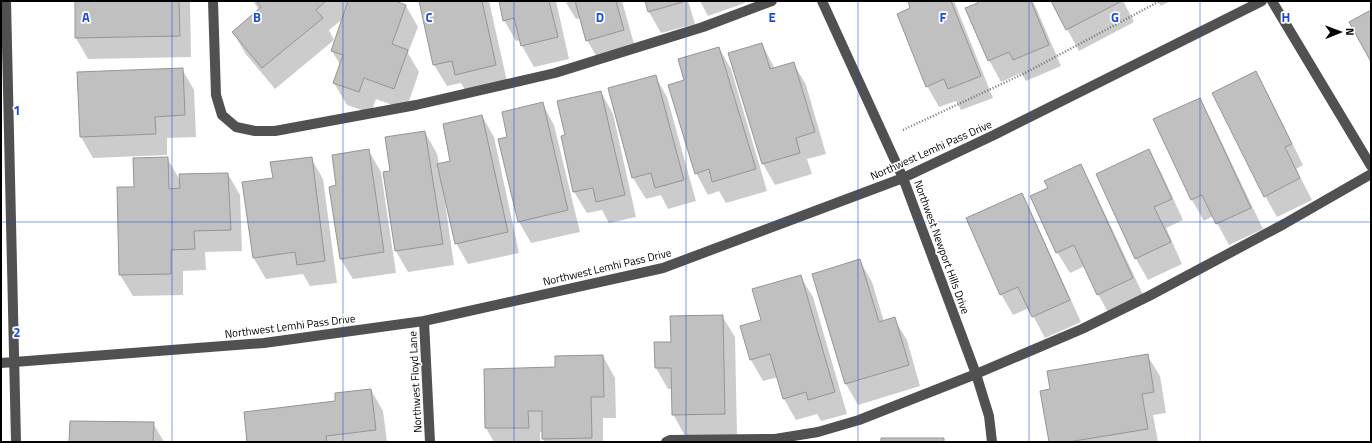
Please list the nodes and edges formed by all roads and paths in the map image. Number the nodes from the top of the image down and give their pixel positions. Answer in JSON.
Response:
{"nodes":[{"id":1,"x":6,"y":1,"type":"edge"},
{"id":2,"x":213,"y":1,"type":"edge"},
{"id":3,"x":772,"y":1,"type":"edge"},
{"id":4,"x":822,"y":1,"type":"edge"},
{"id":5,"x":1160,"y":1,"type":"edge"},
{"id":6,"x":1262,"y":1,"type":"edge"},
{"id":7,"x":1272,"y":1,"type":"edge"},
{"id":8,"x":885,"y":138,"type":"junction"},
{"id":9,"x":1371,"y":166,"type":"edge"},
{"id":10,"x":1371,"y":174,"type":"edge"},
{"id":11,"x":903,"y":178,"type":"junction"},
{"id":12,"x":424,"y":321,"type":"junction"},
{"id":13,"x":1,"y":363,"type":"edge"},
{"id":14,"x":14,"y":363,"type":"junction"},
{"id":15,"x":976,"y":374,"type":"junction"},
{"id":16,"x":16,"y":442,"type":"edge"},
{"id":17,"x":430,"y":442,"type":"edge"},
{"id":18,"x":666,"y":442,"type":"edge"},
{"id":19,"x":992,"y":442,"type":"edge"}],
"edges":[{"from":1,"to":14,"type":"street"},
{"from":2,"to":3,"type":"street"},
{"from":4,"to":8,"type":"street","name":"Northwest Newport Hills Drive"},
{"from":5,"to":8,"type":"path"},
{"from":6,"to":11,"type":"street","name":"Northwest Lemhi Pass Drive"},
{"from":7,"to":9,"type":"street"},
{"from":8,"to":11,"type":"street","name":"Northwest Newport Hills Drive"},
{"from":10,"to":15,"type":"street"},
{"from":11,"to":12,"type":"street","name":"Northwest Lemhi Pass Drive"},
{"from":11,"to":15,"type":"street","name":"Northwest Newport Hills Drive"},
{"from":12,"to":14,"type":"street","name":"Northwest Lemhi Pass Drive"},
{"from":12,"to":17,"type":"street","name":"Northwest Floyd Lane"},
{"from":13,"to":14,"type":"street","name":"Northwest Lemhi Pass Drive"},
{"from":14,"to":16,"type":"street"},
{"from":15,"to":18,"type":"street"},
{"from":15,"to":19,"type":"street","name":"Northwest Newport Hills Drive"}]}
